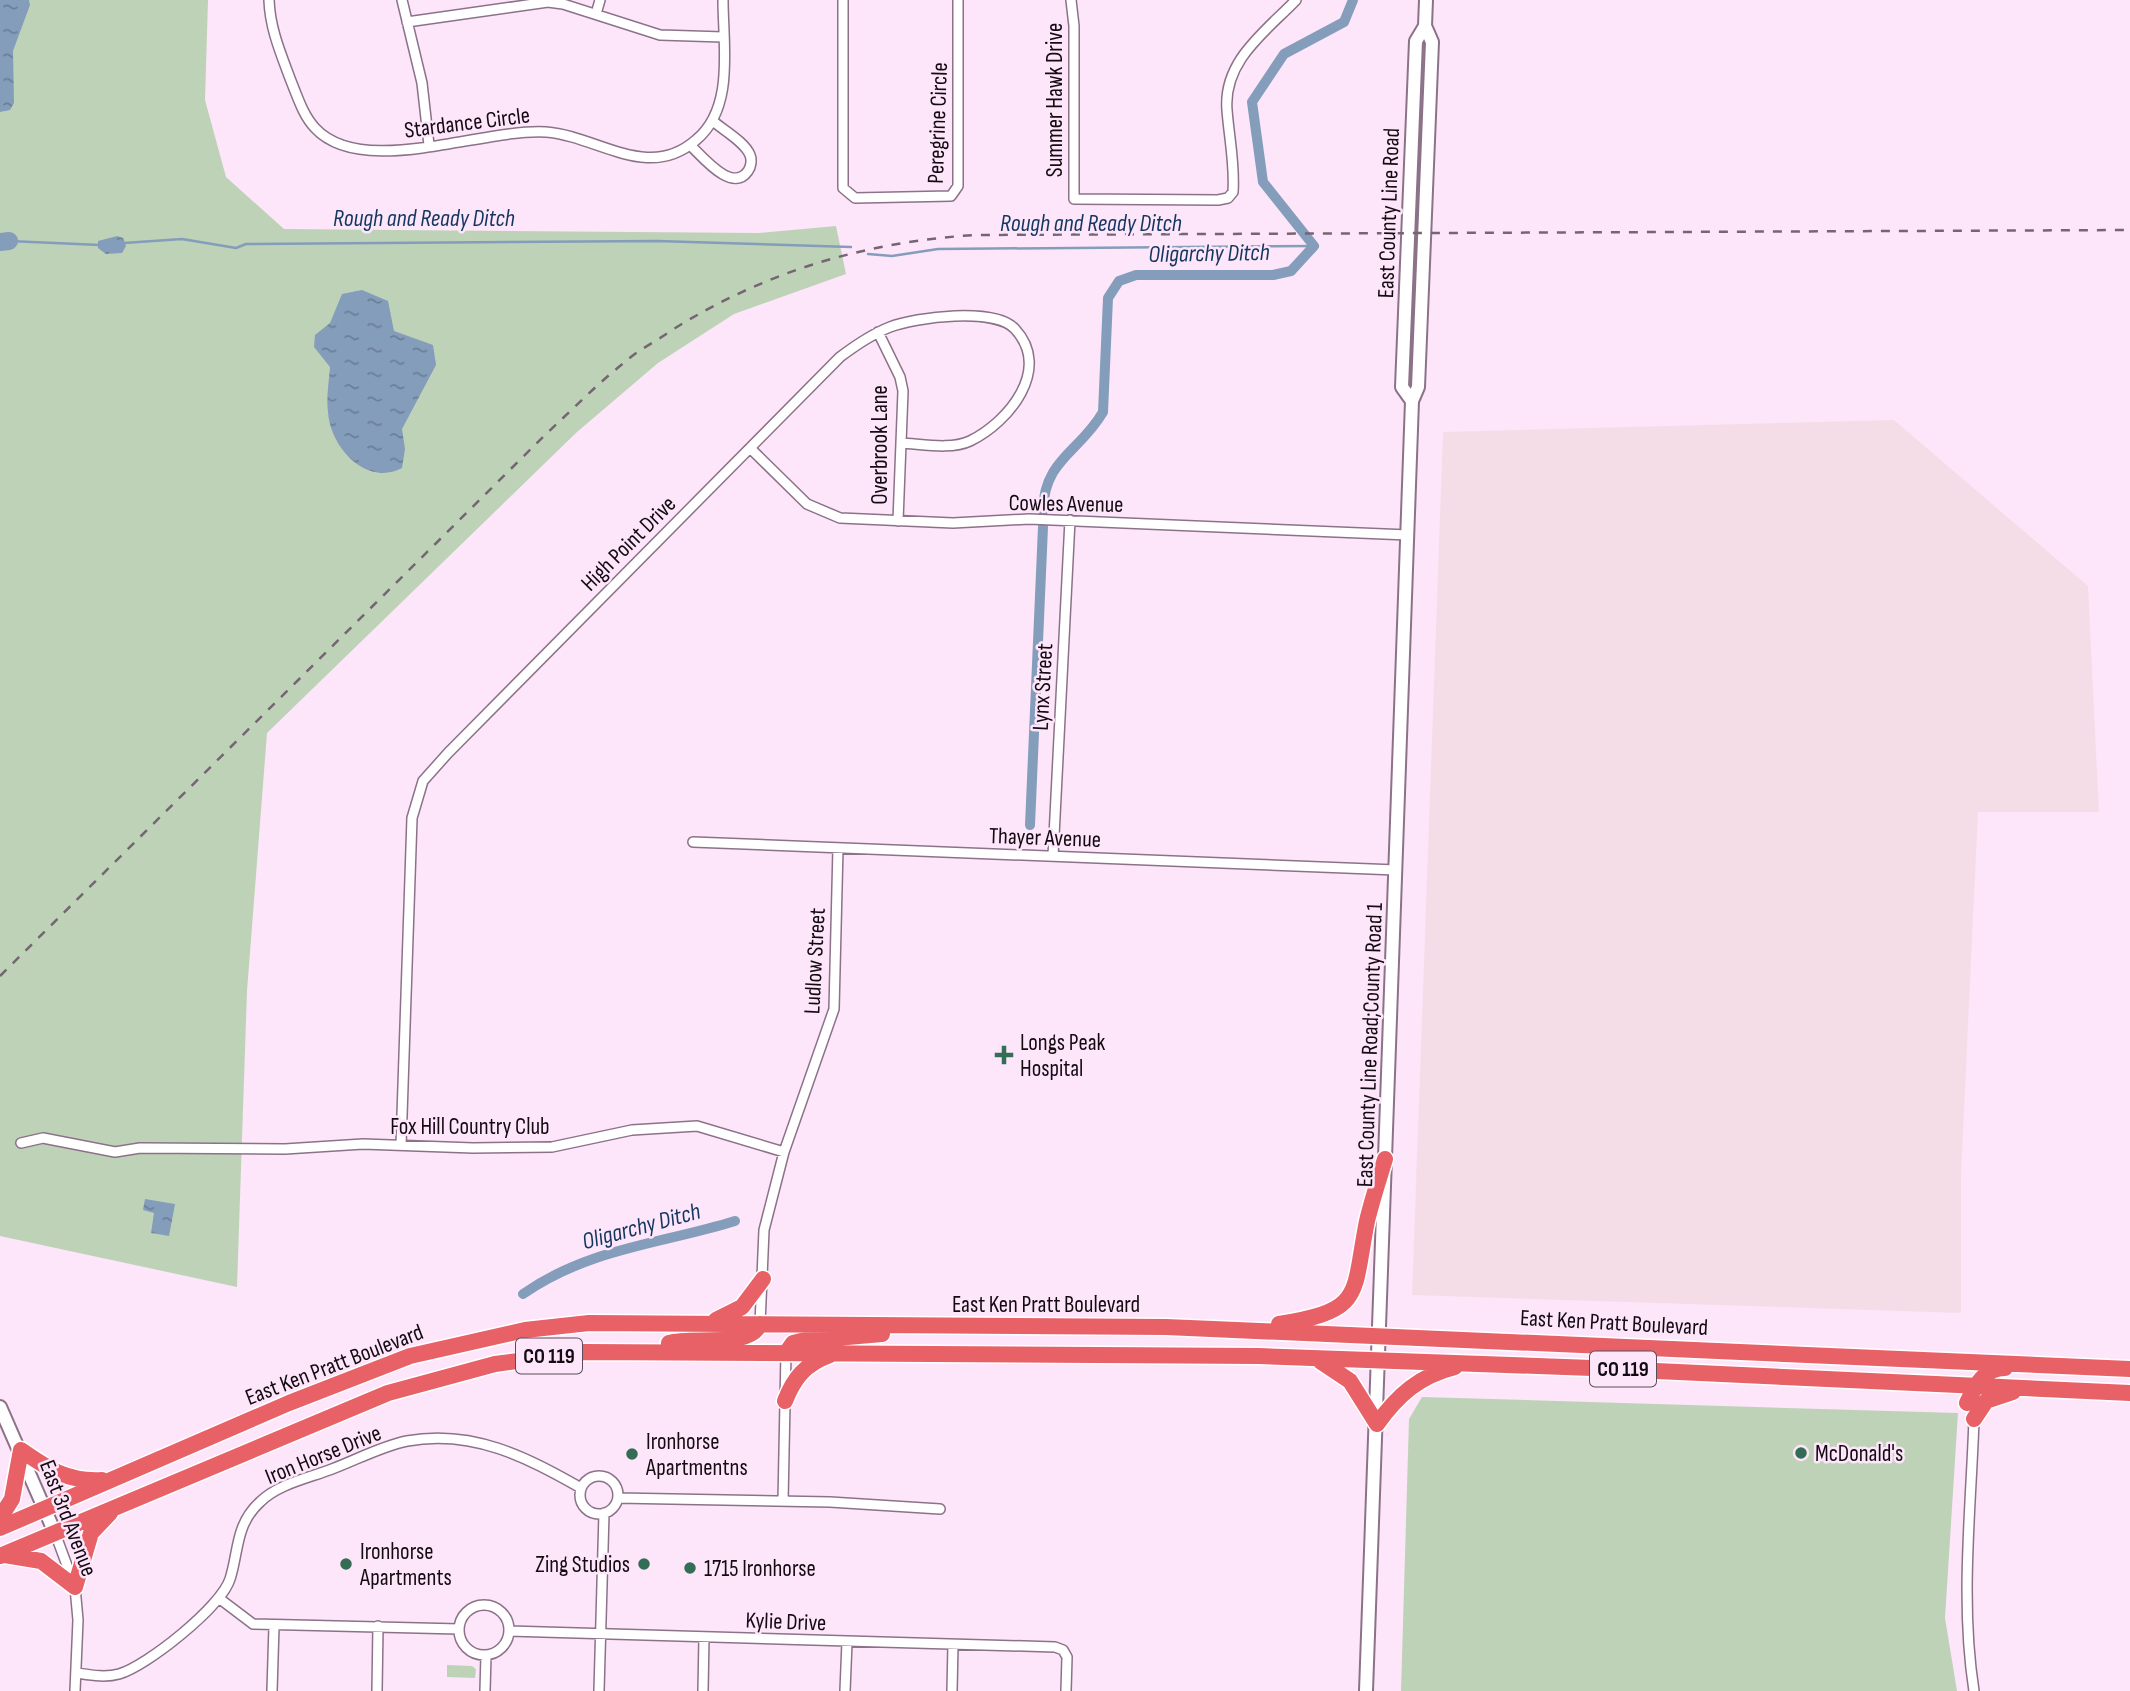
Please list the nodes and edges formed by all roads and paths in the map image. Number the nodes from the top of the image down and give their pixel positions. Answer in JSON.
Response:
{"nodes":[{"id":1,"x":269,"y":0,"type":"edge"},
{"id":2,"x":402,"y":0,"type":"edge"},
{"id":3,"x":600,"y":0,"type":"edge"},
{"id":4,"x":723,"y":0,"type":"edge"},
{"id":5,"x":843,"y":0,"type":"edge"},
{"id":6,"x":958,"y":0,"type":"edge"},
{"id":7,"x":1071,"y":0,"type":"edge"},
{"id":8,"x":1296,"y":0,"type":"edge"},
{"id":9,"x":1426,"y":0,"type":"edge"},
{"id":10,"x":563,"y":2,"type":"edge"},
{"id":11,"x":596,"y":15,"type":"junction"},
{"id":12,"x":407,"y":22,"type":"junction"},
{"id":13,"x":723,"y":37,"type":"junction"},
{"id":14,"x":713,"y":121,"type":"junction"},
{"id":15,"x":429,"y":145,"type":"junction"},
{"id":16,"x":690,"y":145,"type":"junction"},
{"id":17,"x":878,"y":332,"type":"junction"},
{"id":18,"x":901,"y":443,"type":"junction"},
{"id":19,"x":750,"y":447,"type":"junction"},
{"id":20,"x":1070,"y":520,"type":"junction"},
{"id":21,"x":898,"y":521,"type":"junction"},
{"id":22,"x":1408,"y":535,"type":"junction"},
{"id":23,"x":693,"y":842,"type":"dead end"},
{"id":24,"x":838,"y":848,"type":"junction"},
{"id":25,"x":1053,"y":856,"type":"junction"},
{"id":26,"x":1396,"y":870,"type":"junction"},
{"id":27,"x":20,"y":1143,"type":"dead end"},
{"id":28,"x":401,"y":1145,"type":"junction"},
{"id":29,"x":784,"y":1152,"type":"junction"},
{"id":30,"x":1385,"y":1159,"type":"junction"},
{"id":31,"x":763,"y":1279,"type":"junction"},
{"id":32,"x":706,"y":1323,"type":"junction"},
{"id":33,"x":760,"y":1324,"type":"junction"},
{"id":34,"x":894,"y":1326,"type":"junction"},
{"id":35,"x":1241,"y":1330,"type":"junction"},
{"id":36,"x":1380,"y":1334,"type":"junction"},
{"id":37,"x":640,"y":1351,"type":"junction"},
{"id":38,"x":786,"y":1353,"type":"junction"},
{"id":39,"x":836,"y":1353,"type":"junction"},
{"id":40,"x":1313,"y":1358,"type":"junction"},
{"id":41,"x":1379,"y":1360,"type":"junction"},
{"id":42,"x":1475,"y":1364,"type":"junction"},
{"id":43,"x":2130,"y":1371,"type":"edge"},
{"id":44,"x":1867,"y":1381,"type":"junction"},
{"id":45,"x":1975,"y":1386,"type":"junction"},
{"id":46,"x":2092,"y":1391,"type":"junction"},
{"id":47,"x":2130,"y":1393,"type":"edge"},
{"id":48,"x":785,"y":1401,"type":"junction"},
{"id":49,"x":1967,"y":1403,"type":"junction"},
{"id":50,"x":0,"y":1407,"type":"edge"},
{"id":51,"x":1974,"y":1419,"type":"junction"},
{"id":52,"x":1377,"y":1424,"type":"junction"},
{"id":53,"x":21,"y":1450,"type":"junction"},
{"id":54,"x":109,"y":1480,"type":"junction"},
{"id":55,"x":582,"y":1489,"type":"junction"},
{"id":56,"x":618,"y":1498,"type":"junction"},
{"id":57,"x":783,"y":1501,"type":"junction"},
{"id":58,"x":121,"y":1506,"type":"junction"},
{"id":59,"x":45,"y":1509,"type":"junction"},
{"id":60,"x":940,"y":1509,"type":"dead end"},
{"id":61,"x":604,"y":1513,"type":"junction"},
{"id":62,"x":0,"y":1518,"type":"edge"},
{"id":63,"x":0,"y":1528,"type":"edge"},
{"id":64,"x":55,"y":1533,"type":"junction"},
{"id":65,"x":2,"y":1556,"type":"edge"},
{"id":66,"x":75,"y":1587,"type":"junction"},
{"id":67,"x":220,"y":1599,"type":"junction"},
{"id":68,"x":274,"y":1626,"type":"junction"},
{"id":69,"x":378,"y":1626,"type":"junction"},
{"id":70,"x":459,"y":1629,"type":"junction"},
{"id":71,"x":509,"y":1631,"type":"junction"},
{"id":72,"x":600,"y":1635,"type":"junction"},
{"id":73,"x":704,"y":1637,"type":"junction"},
{"id":74,"x":847,"y":1642,"type":"junction"},
{"id":75,"x":953,"y":1645,"type":"junction"},
{"id":76,"x":486,"y":1655,"type":"junction"},
{"id":77,"x":76,"y":1673,"type":"junction"},
{"id":78,"x":75,"y":1691,"type":"edge"},
{"id":79,"x":272,"y":1691,"type":"edge"},
{"id":80,"x":377,"y":1691,"type":"edge"},
{"id":81,"x":485,"y":1691,"type":"edge"},
{"id":82,"x":599,"y":1691,"type":"edge"},
{"id":83,"x":703,"y":1691,"type":"edge"},
{"id":84,"x":845,"y":1691,"type":"edge"},
{"id":85,"x":951,"y":1691,"type":"edge"},
{"id":86,"x":1066,"y":1691,"type":"edge"},
{"id":87,"x":1366,"y":1691,"type":"edge"},
{"id":88,"x":1974,"y":1691,"type":"edge"}],
"edges":[{"from":1,"to":15,"type":"street","name":"Stardance Circle"},
{"from":2,"to":12,"type":"street"},
{"from":3,"to":11,"type":"street"},
{"from":4,"to":13,"type":"street","name":"Stardance Circle"},
{"from":5,"to":6,"type":"street","name":"Peregrine Circle"},
{"from":7,"to":8,"type":"street","name":"Summer Hawk Drive"},
{"from":9,"to":22,"type":"main road","name":"East County Line Road;County Road 1"},
{"from":10,"to":11,"type":"street"},
{"from":10,"to":12,"type":"street"},
{"from":11,"to":13,"type":"street"},
{"from":12,"to":15,"type":"street"},
{"from":13,"to":14,"type":"street","name":"Stardance Circle"},
{"from":14,"to":16,"type":"street","name":"Stardance Circle"},
{"from":14,"to":16,"type":"street"},
{"from":15,"to":16,"type":"street","name":"Stardance Circle"},
{"from":17,"to":18,"type":"street","name":"Overbrook Lane"},
{"from":17,"to":18,"type":"street","name":"High Point Drive"},
{"from":17,"to":19,"type":"street","name":"High Point Drive"},
{"from":18,"to":21,"type":"street","name":"Overbrook Lane"},
{"from":19,"to":21,"type":"street","name":"Cowles Avenue"},
{"from":19,"to":28,"type":"street","name":"High Point Drive"},
{"from":20,"to":21,"type":"street","name":"Cowles Avenue"},
{"from":20,"to":22,"type":"street","name":"Cowles Avenue"},
{"from":20,"to":25,"type":"street","name":"Lynx Street"},
{"from":22,"to":26,"type":"main road","name":"East County Line Road;County Road 1"},
{"from":23,"to":24,"type":"street","name":"Thayer Avenue"},
{"from":24,"to":25,"type":"street","name":"Thayer Avenue"},
{"from":24,"to":29,"type":"street","name":"Ludlow Street"},
{"from":25,"to":26,"type":"street","name":"Thayer Avenue"},
{"from":26,"to":30,"type":"main road","name":"East County Line Road;County Road 1"},
{"from":27,"to":28,"type":"street","name":"Fox Hill Country Club"},
{"from":28,"to":29,"type":"street","name":"Fox Hill Country Club"},
{"from":29,"to":31,"type":"street"},
{"from":30,"to":35,"type":"highway"},
{"from":30,"to":36,"type":"main road","name":"East County Line Road;County Road 1"},
{"from":31,"to":32,"type":"highway"},
{"from":31,"to":33,"type":"street"},
{"from":32,"to":33,"type":"highway","name":"East Ken Pratt Boulevard","number":"CO 119"},
{"from":32,"to":54,"type":"highway","name":"East Ken Pratt Boulevard","number":"CO 119"},
{"from":33,"to":34,"type":"highway","name":"East Ken Pratt Boulevard","number":"CO 119"},
{"from":33,"to":37,"type":"highway"},
{"from":34,"to":35,"type":"highway","name":"East Ken Pratt Boulevard","number":"CO 119"},
{"from":34,"to":38,"type":"highway"},
{"from":35,"to":36,"type":"highway","name":"East Ken Pratt Boulevard","number":"CO 119"},
{"from":36,"to":41,"type":"main road","name":"East County Line Road;County Road 1"},
{"from":36,"to":43,"type":"highway","name":"East Ken Pratt Boulevard","number":"CO 119"},
{"from":37,"to":38,"type":"highway","name":"East Ken Pratt Boulevard","number":"CO 119"},
{"from":37,"to":58,"type":"highway","name":"East Ken Pratt Boulevard","number":"CO 119"},
{"from":38,"to":39,"type":"highway","name":"East Ken Pratt Boulevard","number":"CO 119"},
{"from":38,"to":48,"type":"street"},
{"from":39,"to":40,"type":"highway","name":"East Ken Pratt Boulevard","number":"CO 119"},
{"from":39,"to":48,"type":"highway"},
{"from":40,"to":41,"type":"highway","name":"East Ken Pratt Boulevard","number":"CO 119"},
{"from":40,"to":52,"type":"highway"},
{"from":41,"to":42,"type":"highway","name":"East Ken Pratt Boulevard","number":"CO 119"},
{"from":41,"to":52,"type":"main road","name":"East County Line Road;County Road 1"},
{"from":42,"to":44,"type":"highway","name":"East Ken Pratt Boulevard","number":"CO 119"},
{"from":42,"to":52,"type":"highway"},
{"from":43,"to":45,"type":"highway"},
{"from":44,"to":45,"type":"highway","name":"East Ken Pratt Boulevard","number":"CO 119"},
{"from":44,"to":49,"type":"highway"},
{"from":45,"to":46,"type":"highway","name":"East Ken Pratt Boulevard","number":"CO 119"},
{"from":45,"to":49,"type":"highway"},
{"from":46,"to":47,"type":"highway","name":"East Ken Pratt Boulevard","number":"CO 119"},
{"from":46,"to":51,"type":"highway"},
{"from":48,"to":57,"type":"street"},
{"from":49,"to":51,"type":"highway"},
{"from":50,"to":53,"type":"main road","name":"East 3rd Avenue"},
{"from":51,"to":88,"type":"street"},
{"from":52,"to":87,"type":"main road","name":"East County Line Road;County Road 1"},
{"from":53,"to":54,"type":"highway"},
{"from":53,"to":59,"type":"main road","name":"East 3rd Avenue"},
{"from":53,"to":62,"type":"highway"},
{"from":54,"to":59,"type":"highway","name":"East Ken Pratt Boulevard","number":"CO 119"},
{"from":55,"to":56,"type":"street"},
{"from":55,"to":61,"type":"street"},
{"from":55,"to":67,"type":"street","name":"Iron Horse Drive"},
{"from":56,"to":57,"type":"street"},
{"from":56,"to":61,"type":"street"},
{"from":57,"to":60,"type":"street"},
{"from":58,"to":64,"type":"highway","name":"East Ken Pratt Boulevard","number":"CO 119"},
{"from":58,"to":66,"type":"highway"},
{"from":59,"to":63,"type":"highway","name":"East Ken Pratt Boulevard","number":"CO 119"},
{"from":59,"to":64,"type":"main road","name":"East 3rd Avenue"},
{"from":61,"to":72,"type":"street"},
{"from":64,"to":65,"type":"highway","name":"East Ken Pratt Boulevard","number":"CO 119"},
{"from":64,"to":66,"type":"street","name":"East 3rd Avenue"},
{"from":65,"to":66,"type":"highway"},
{"from":66,"to":77,"type":"street","name":"East 3rd Avenue"},
{"from":67,"to":68,"type":"street"},
{"from":67,"to":77,"type":"street","name":"Iron Horse Drive"},
{"from":68,"to":69,"type":"street"},
{"from":68,"to":79,"type":"street"},
{"from":69,"to":70,"type":"street"},
{"from":69,"to":80,"type":"street"},
{"from":70,"to":71,"type":"street"},
{"from":70,"to":76,"type":"street"},
{"from":71,"to":72,"type":"street","name":"Kylie Drive"},
{"from":71,"to":76,"type":"street"},
{"from":72,"to":73,"type":"street","name":"Kylie Drive"},
{"from":72,"to":82,"type":"street"},
{"from":73,"to":74,"type":"street","name":"Kylie Drive"},
{"from":73,"to":83,"type":"street"},
{"from":74,"to":75,"type":"street","name":"Kylie Drive"},
{"from":74,"to":84,"type":"street"},
{"from":75,"to":85,"type":"street"},
{"from":75,"to":86,"type":"street","name":"Kylie Drive"},
{"from":76,"to":81,"type":"street"},
{"from":77,"to":78,"type":"street","name":"East 3rd Avenue"}]}
